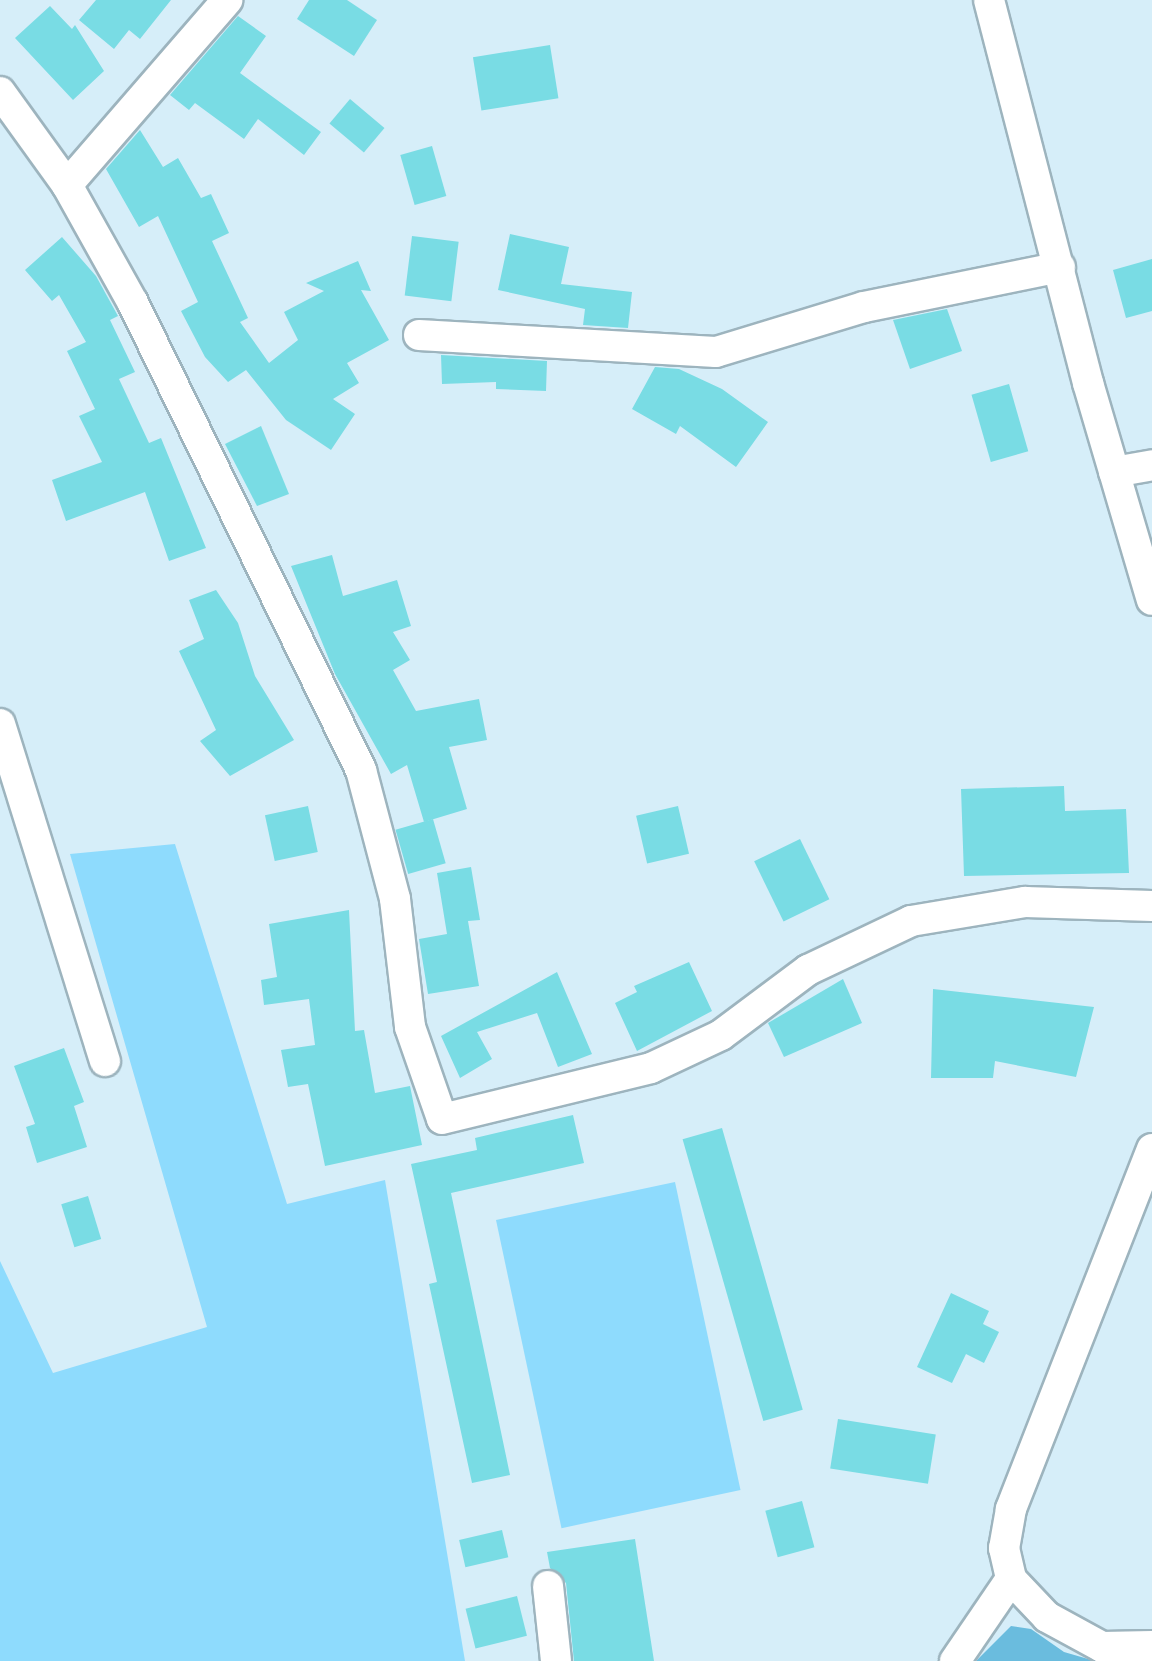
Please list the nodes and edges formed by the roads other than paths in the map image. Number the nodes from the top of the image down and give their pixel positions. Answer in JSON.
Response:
{"nodes":[{"id":1,"x":227,"y":0,"type":"edge"},
{"id":2,"x":988,"y":0,"type":"edge"},
{"id":3,"x":0,"y":92,"type":"edge"},
{"id":4,"x":67,"y":185,"type":"junction"},
{"id":5,"x":1060,"y":267,"type":"junction"},
{"id":6,"x":419,"y":335,"type":"dead end"},
{"id":7,"x":1152,"y":465,"type":"edge"},
{"id":8,"x":1114,"y":472,"type":"junction"},
{"id":9,"x":1152,"y":600,"type":"edge"},
{"id":10,"x":0,"y":724,"type":"edge"},
{"id":11,"x":1152,"y":906,"type":"edge"},
{"id":12,"x":105,"y":1061,"type":"dead end"},
{"id":13,"x":1152,"y":1149,"type":"edge"},
{"id":14,"x":1012,"y":1579,"type":"junction"},
{"id":15,"x":548,"y":1586,"type":"dead end"},
{"id":16,"x":1152,"y":1646,"type":"edge"},
{"id":17,"x":556,"y":1661,"type":"edge"},
{"id":18,"x":956,"y":1661,"type":"edge"}],
"edges":[{"from":1,"to":4,"type":"street"},
{"from":2,"to":5,"type":"street"},
{"from":3,"to":4,"type":"street"},
{"from":4,"to":11,"type":"street"},
{"from":5,"to":6,"type":"street"},
{"from":5,"to":8,"type":"street"},
{"from":7,"to":8,"type":"street"},
{"from":8,"to":9,"type":"street"},
{"from":10,"to":12,"type":"street"},
{"from":13,"to":14,"type":"street"},
{"from":14,"to":16,"type":"street"},
{"from":14,"to":18,"type":"street"},
{"from":15,"to":17,"type":"street"}]}
